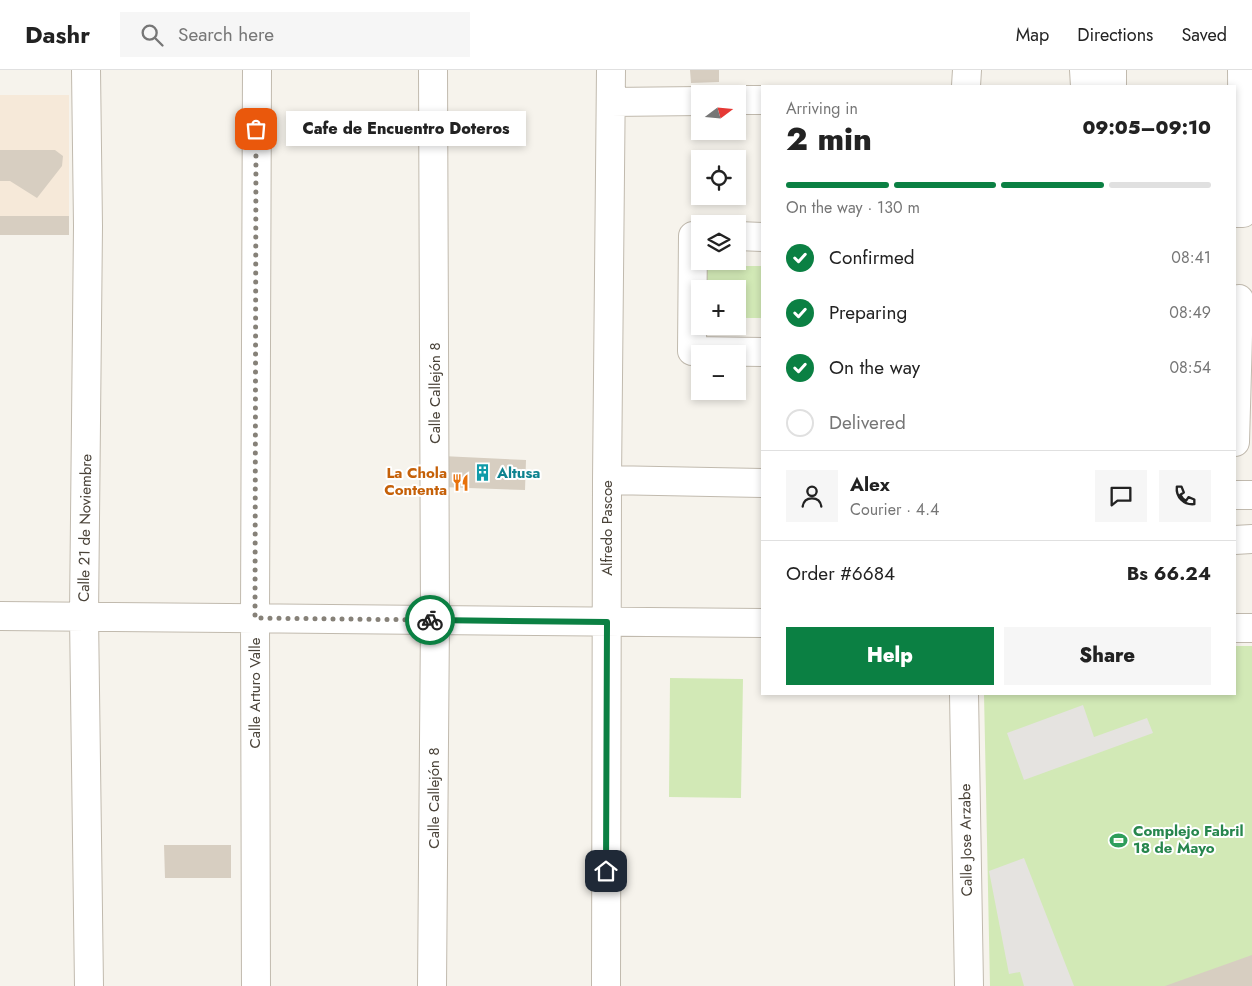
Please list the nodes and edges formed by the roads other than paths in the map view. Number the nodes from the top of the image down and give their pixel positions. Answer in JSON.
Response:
{"nodes":[{"id":1,"x":86,"y":70,"type":"edge"},
{"id":2,"x":256,"y":70,"type":"edge"},
{"id":3,"x":434,"y":70,"type":"edge"},
{"id":4,"x":611,"y":70,"type":"edge"},
{"id":5,"x":967,"y":70,"type":"edge"},
{"id":6,"x":1084,"y":70,"type":"edge"},
{"id":7,"x":1112,"y":70,"type":"edge"},
{"id":8,"x":1242,"y":70,"type":"edge"},
{"id":9,"x":966,"y":85,"type":"edge"},
{"id":10,"x":1085,"y":85,"type":"edge"},
{"id":11,"x":1112,"y":85,"type":"edge"},
{"id":12,"x":746,"y":100,"type":"edge"},
{"id":13,"x":761,"y":100,"type":"edge"},
{"id":14,"x":691,"y":101,"type":"edge"},
{"id":15,"x":611,"y":102,"type":"junction"},
{"id":16,"x":1239,"y":175,"type":"edge"},
{"id":17,"x":1236,"y":213,"type":"edge"},
{"id":18,"x":746,"y":236,"type":"edge"},
{"id":19,"x":761,"y":237,"type":"edge"},
{"id":20,"x":693,"y":270,"type":"edge"},
{"id":21,"x":1242,"y":299,"type":"edge"},
{"id":22,"x":761,"y":352,"type":"edge"},
{"id":23,"x":1236,"y":422,"type":"edge"},
{"id":24,"x":607,"y":480,"type":"junction"},
{"id":25,"x":761,"y":484,"type":"edge"},
{"id":26,"x":1236,"y":495,"type":"edge"},
{"id":27,"x":1252,"y":495,"type":"edge"},
{"id":28,"x":1252,"y":539,"type":"edge"},
{"id":29,"x":1236,"y":540,"type":"edge"},
{"id":30,"x":0,"y":616,"type":"edge"},
{"id":31,"x":84,"y":616,"type":"junction"},
{"id":32,"x":255,"y":618,"type":"junction"},
{"id":33,"x":435,"y":620,"type":"junction"},
{"id":34,"x":607,"y":622,"type":"junction"},
{"id":35,"x":761,"y":623,"type":"edge"},
{"id":36,"x":1236,"y":628,"type":"edge"},
{"id":37,"x":1252,"y":628,"type":"edge"},
{"id":38,"x":964,"y":695,"type":"edge"},
{"id":39,"x":88,"y":986,"type":"edge"},
{"id":40,"x":256,"y":986,"type":"edge"},
{"id":41,"x":432,"y":986,"type":"edge"},
{"id":42,"x":606,"y":986,"type":"edge"},
{"id":43,"x":969,"y":986,"type":"edge"}],
"edges":[{"from":1,"to":31,"type":"street","name":"Calle 21 de Noviembre"},
{"from":2,"to":32,"type":"street","name":"Calle Arturo Valle"},
{"from":3,"to":33,"type":"street","name":"Calle Callejón 8"},
{"from":4,"to":15,"type":"street","name":"Alfredo Pascoe"},
{"from":5,"to":9,"type":"street"},
{"from":6,"to":10,"type":"street"},
{"from":7,"to":11,"type":"street"},
{"from":8,"to":16,"type":"street"},
{"from":12,"to":13,"type":"street"},
{"from":14,"to":15,"type":"street"},
{"from":15,"to":24,"type":"street","name":"Alfredo Pascoe"},
{"from":16,"to":17,"type":"street"},
{"from":18,"to":19,"type":"street"},
{"from":20,"to":22,"type":"street"},
{"from":21,"to":23,"type":"street"},
{"from":24,"to":25,"type":"street"},
{"from":24,"to":34,"type":"street","name":"Alfredo Pascoe"},
{"from":26,"to":27,"type":"street"},
{"from":28,"to":29,"type":"street"},
{"from":30,"to":31,"type":"street"},
{"from":31,"to":32,"type":"street"},
{"from":31,"to":39,"type":"street","name":"Calle 21 de Noviembre"},
{"from":32,"to":33,"type":"street"},
{"from":32,"to":40,"type":"street","name":"Calle Arturo Valle"},
{"from":33,"to":34,"type":"street"},
{"from":33,"to":41,"type":"street","name":"Calle Callejón 8"},
{"from":34,"to":35,"type":"street"},
{"from":34,"to":42,"type":"street","name":"Alfredo Pascoe"},
{"from":36,"to":37,"type":"street"},
{"from":38,"to":43,"type":"street","name":"Calle Jose Arzabe"}]}
